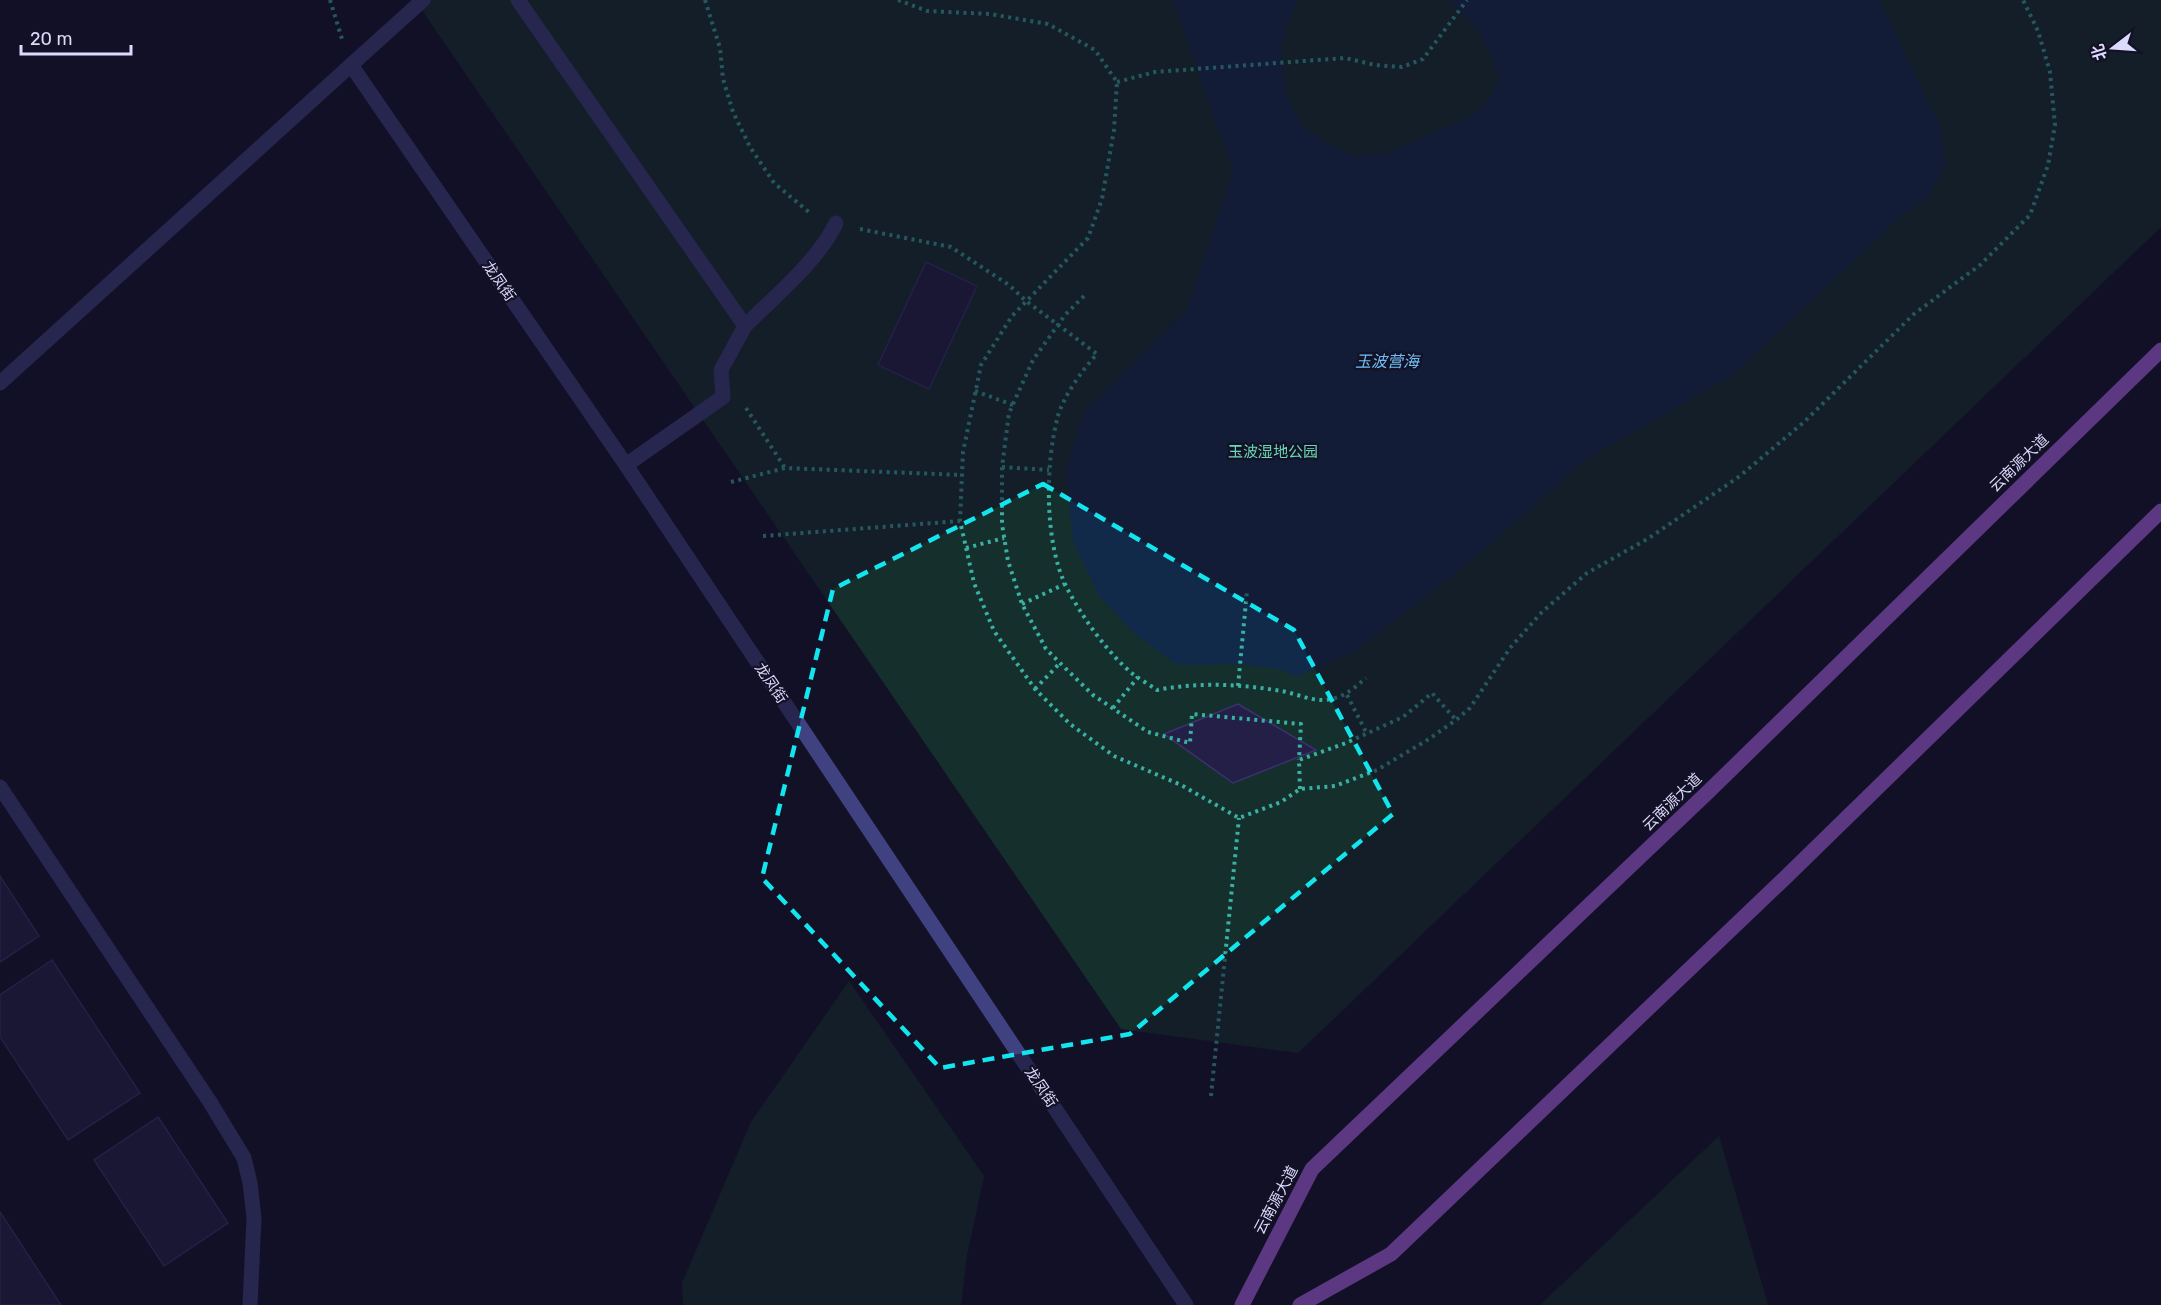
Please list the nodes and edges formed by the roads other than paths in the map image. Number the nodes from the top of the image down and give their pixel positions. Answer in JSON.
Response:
{"nodes":[{"id":1,"x":423,"y":0,"type":"edge"},
{"id":2,"x":518,"y":0,"type":"edge"},
{"id":3,"x":351,"y":65,"type":"junction"},
{"id":4,"x":836,"y":223,"type":"road end"},
{"id":5,"x":745,"y":326,"type":"junction"},
{"id":6,"x":2161,"y":350,"type":"edge"},
{"id":7,"x":0,"y":383,"type":"edge"},
{"id":8,"x":626,"y":465,"type":"junction"},
{"id":9,"x":2161,"y":511,"type":"edge"},
{"id":10,"x":0,"y":787,"type":"edge"},
{"id":11,"x":250,"y":1305,"type":"edge"},
{"id":12,"x":1186,"y":1305,"type":"edge"},
{"id":13,"x":1242,"y":1305,"type":"edge"},
{"id":14,"x":1300,"y":1305,"type":"edge"}],
"edges":[{"from":1,"to":3,"type":"street"},
{"from":2,"to":5,"type":"street"},
{"from":3,"to":7,"type":"street"},
{"from":3,"to":8,"type":"street","name":"龙凤街"},
{"from":4,"to":5,"type":"street"},
{"from":5,"to":8,"type":"street"},
{"from":6,"to":13,"type":"main road","name":"云南源大道"},
{"from":8,"to":12,"type":"street","name":"龙凤街"},
{"from":9,"to":14,"type":"main road"},
{"from":10,"to":11,"type":"street"}]}
